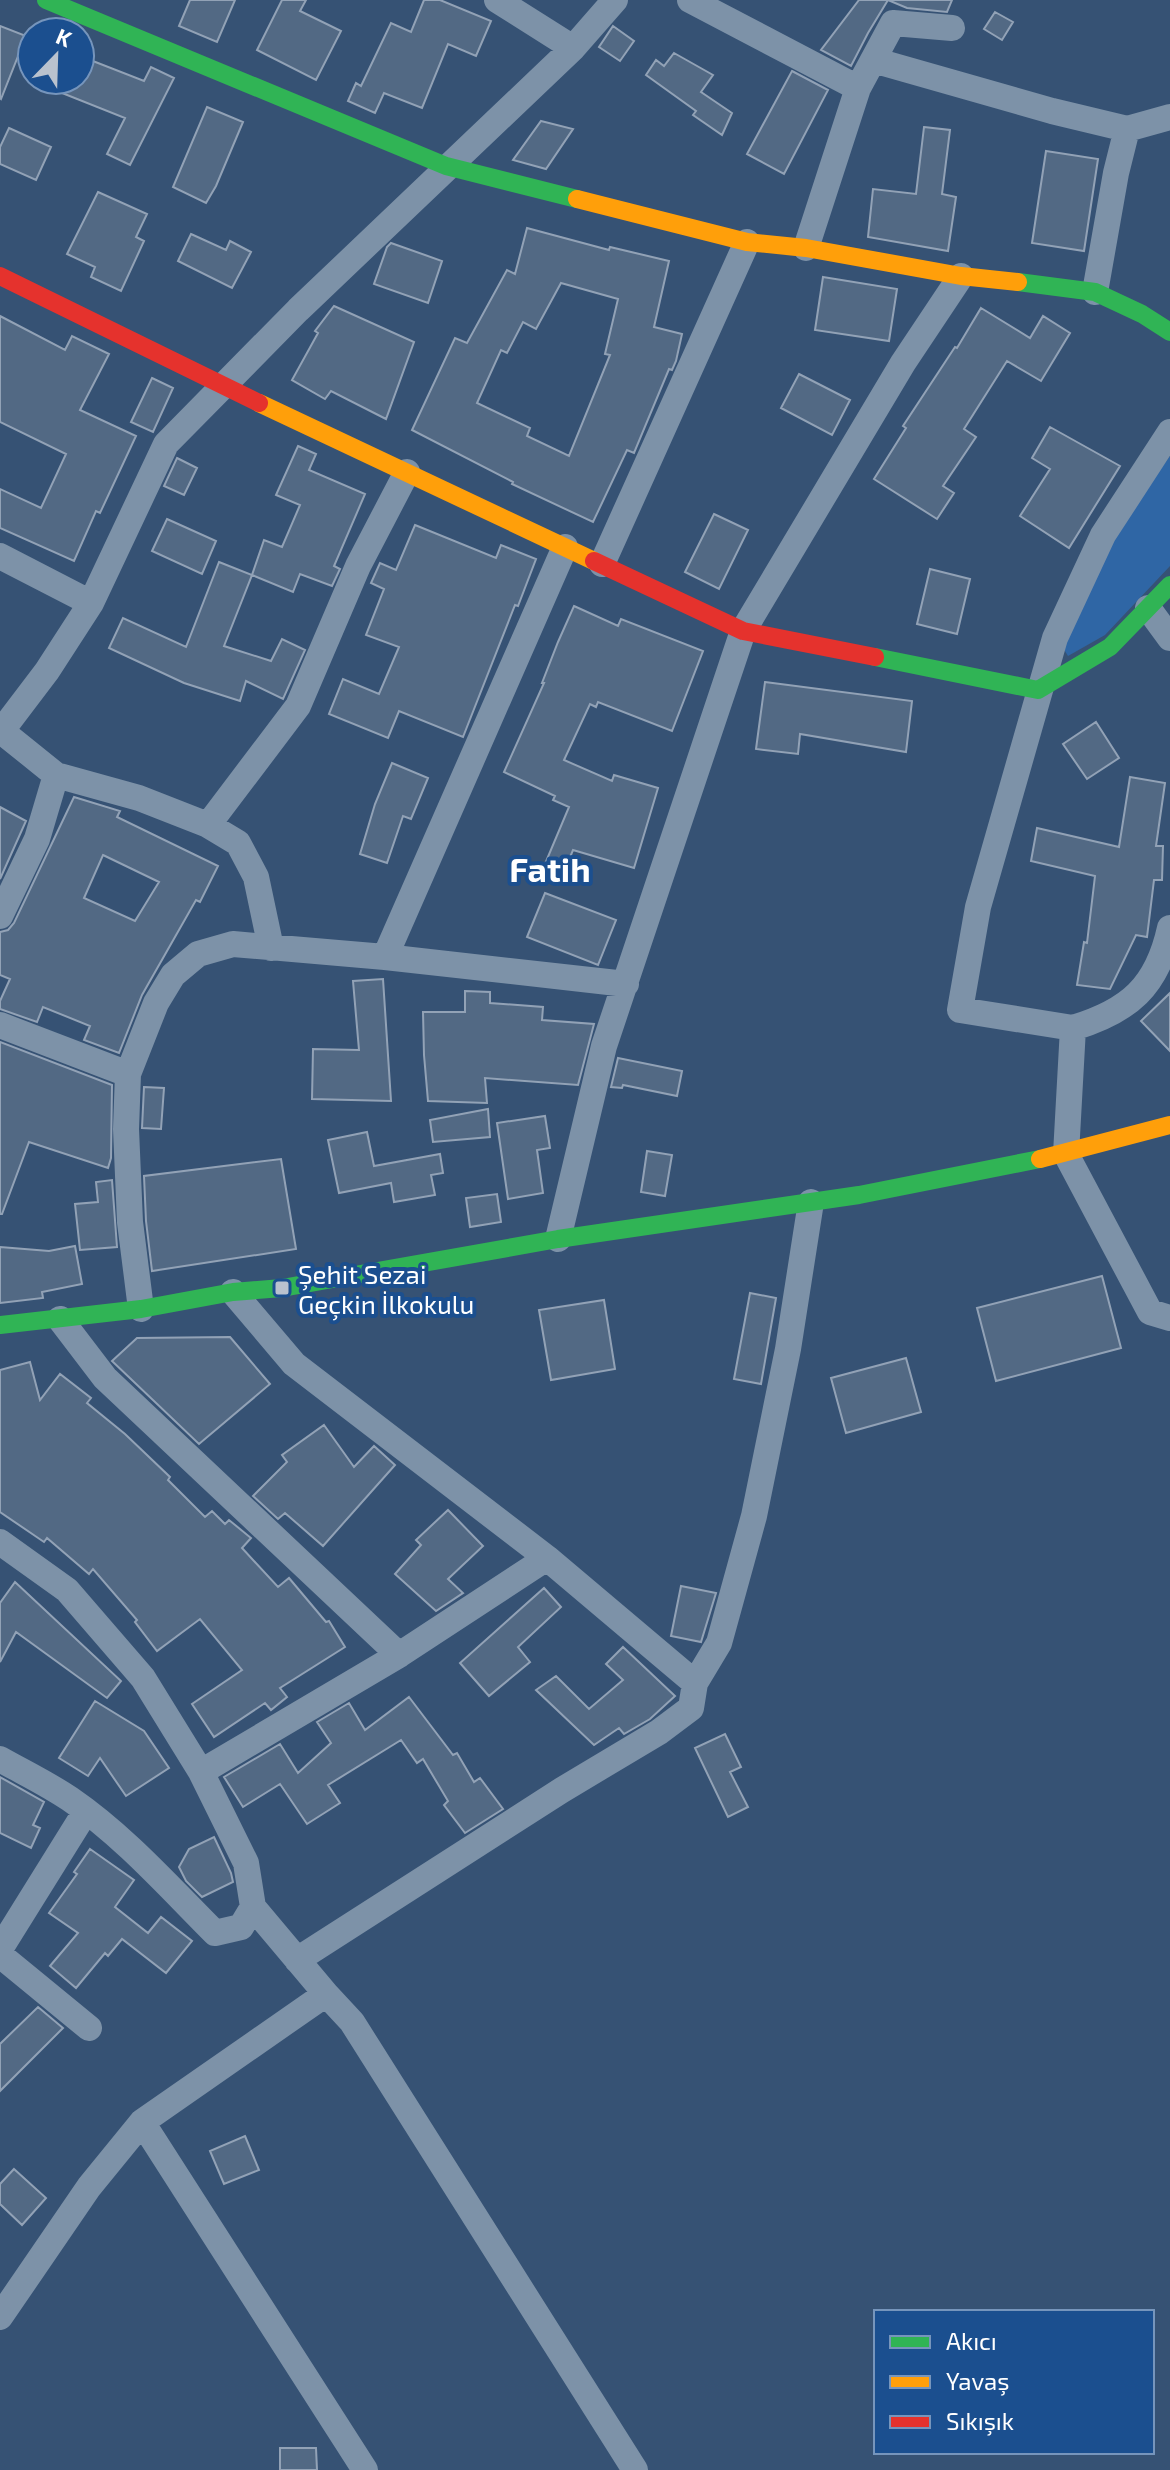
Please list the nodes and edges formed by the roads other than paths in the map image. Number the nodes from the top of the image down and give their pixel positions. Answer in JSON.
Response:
{"nodes":[{"id":1,"x":46,"y":0,"type":"edge"},
{"id":2,"x":497,"y":0,"type":"edge"},
{"id":3,"x":615,"y":0,"type":"edge"},
{"id":4,"x":690,"y":0,"type":"edge"},
{"id":5,"x":952,"y":28,"type":"dead end"},
{"id":6,"x":573,"y":48,"type":"junction"},
{"id":7,"x":873,"y":60,"type":"junction"},
{"id":8,"x":858,"y":88,"type":"junction"},
{"id":9,"x":1170,"y":117,"type":"edge"},
{"id":10,"x":1127,"y":129,"type":"junction"},
{"id":11,"x":446,"y":166,"type":"junction"},
{"id":12,"x":747,"y":242,"type":"junction"},
{"id":13,"x":806,"y":248,"type":"junction"},
{"id":14,"x":0,"y":276,"type":"edge"},
{"id":15,"x":961,"y":276,"type":"junction"},
{"id":16,"x":1095,"y":292,"type":"junction"},
{"id":17,"x":1170,"y":332,"type":"edge"},
{"id":18,"x":224,"y":387,"type":"junction"},
{"id":19,"x":1170,"y":432,"type":"edge"},
{"id":20,"x":407,"y":472,"type":"junction"},
{"id":21,"x":565,"y":547,"type":"junction"},
{"id":22,"x":0,"y":556,"type":"edge"},
{"id":23,"x":602,"y":564,"type":"junction"},
{"id":24,"x":1170,"y":585,"type":"edge"},
{"id":25,"x":91,"y":603,"type":"junction"},
{"id":26,"x":1148,"y":608,"type":"junction"},
{"id":27,"x":743,"y":631,"type":"junction"},
{"id":28,"x":1170,"y":638,"type":"edge"},
{"id":29,"x":1038,"y":690,"type":"junction"},
{"id":30,"x":1,"y":731,"type":"edge"},
{"id":31,"x":56,"y":775,"type":"junction"},
{"id":32,"x":208,"y":825,"type":"junction"},
{"id":33,"x":0,"y":916,"type":"edge"},
{"id":34,"x":1170,"y":928,"type":"edge"},
{"id":35,"x":271,"y":948,"type":"junction"},
{"id":36,"x":385,"y":957,"type":"junction"},
{"id":37,"x":626,"y":984,"type":"junction"},
{"id":38,"x":0,"y":1025,"type":"edge"},
{"id":39,"x":1073,"y":1028,"type":"junction"},
{"id":40,"x":128,"y":1074,"type":"junction"},
{"id":41,"x":1170,"y":1125,"type":"edge"},
{"id":42,"x":1066,"y":1154,"type":"junction"},
{"id":43,"x":811,"y":1202,"type":"junction"},
{"id":44,"x":558,"y":1239,"type":"junction"},
{"id":45,"x":233,"y":1292,"type":"junction"},
{"id":46,"x":141,"y":1309,"type":"junction"},
{"id":47,"x":1170,"y":1318,"type":"edge"},
{"id":48,"x":60,"y":1319,"type":"junction"},
{"id":49,"x":0,"y":1325,"type":"edge"},
{"id":50,"x":0,"y":1542,"type":"edge"},
{"id":51,"x":547,"y":1558,"type":"junction"},
{"id":52,"x":399,"y":1655,"type":"junction"},
{"id":53,"x":695,"y":1683,"type":"junction"},
{"id":54,"x":0,"y":1759,"type":"edge"},
{"id":55,"x":201,"y":1772,"type":"junction"},
{"id":56,"x":86,"y":1811,"type":"junction"},
{"id":57,"x":253,"y":1907,"type":"junction"},
{"id":58,"x":0,"y":1949,"type":"edge"},
{"id":59,"x":0,"y":1955,"type":"edge"},
{"id":60,"x":297,"y":1960,"type":"junction"},
{"id":61,"x":326,"y":1994,"type":"junction"},
{"id":62,"x":89,"y":2028,"type":"dead end"},
{"id":63,"x":142,"y":2122,"type":"junction"},
{"id":64,"x":0,"y":2317,"type":"edge"},
{"id":65,"x":365,"y":2470,"type":"edge"},
{"id":66,"x":635,"y":2470,"type":"edge"}],
"edges":[{"from":1,"to":11,"type":"street"},
{"from":2,"to":6,"type":"street"},
{"from":3,"to":6,"type":"street"},
{"from":4,"to":8,"type":"street"},
{"from":5,"to":7,"type":"street"},
{"from":6,"to":11,"type":"street"},
{"from":7,"to":8,"type":"street"},
{"from":7,"to":10,"type":"street"},
{"from":8,"to":13,"type":"street"},
{"from":9,"to":10,"type":"street"},
{"from":10,"to":16,"type":"street"},
{"from":11,"to":12,"type":"street"},
{"from":11,"to":18,"type":"street"},
{"from":12,"to":13,"type":"street"},
{"from":12,"to":23,"type":"street"},
{"from":13,"to":15,"type":"street"},
{"from":14,"to":18,"type":"street"},
{"from":15,"to":16,"type":"street"},
{"from":15,"to":27,"type":"street"},
{"from":16,"to":17,"type":"street"},
{"from":18,"to":20,"type":"street"},
{"from":18,"to":25,"type":"street"},
{"from":19,"to":29,"type":"street"},
{"from":20,"to":21,"type":"street"},
{"from":20,"to":32,"type":"street"},
{"from":21,"to":23,"type":"street"},
{"from":21,"to":36,"type":"street"},
{"from":22,"to":25,"type":"street"},
{"from":23,"to":27,"type":"street"},
{"from":24,"to":26,"type":"street"},
{"from":25,"to":30,"type":"street"},
{"from":26,"to":28,"type":"street"},
{"from":26,"to":29,"type":"street"},
{"from":27,"to":29,"type":"street"},
{"from":27,"to":37,"type":"street"},
{"from":29,"to":39,"type":"street"},
{"from":30,"to":31,"type":"street"},
{"from":31,"to":32,"type":"street"},
{"from":31,"to":33,"type":"street"},
{"from":32,"to":35,"type":"street"},
{"from":34,"to":39,"type":"street"},
{"from":35,"to":36,"type":"street"},
{"from":35,"to":40,"type":"street"},
{"from":36,"to":37,"type":"street"},
{"from":37,"to":44,"type":"street"},
{"from":38,"to":40,"type":"street"},
{"from":39,"to":42,"type":"street"},
{"from":40,"to":46,"type":"street"},
{"from":41,"to":42,"type":"street"},
{"from":42,"to":43,"type":"street"},
{"from":42,"to":47,"type":"street"},
{"from":43,"to":44,"type":"street"},
{"from":43,"to":53,"type":"street"},
{"from":44,"to":45,"type":"street"},
{"from":45,"to":46,"type":"street"},
{"from":45,"to":51,"type":"street"},
{"from":46,"to":48,"type":"street"},
{"from":48,"to":49,"type":"street"},
{"from":48,"to":52,"type":"street"},
{"from":50,"to":55,"type":"street"},
{"from":51,"to":52,"type":"street"},
{"from":51,"to":53,"type":"street"},
{"from":52,"to":55,"type":"street"},
{"from":53,"to":60,"type":"street"},
{"from":54,"to":56,"type":"street"},
{"from":55,"to":57,"type":"street"},
{"from":56,"to":57,"type":"street"},
{"from":56,"to":58,"type":"street"},
{"from":57,"to":60,"type":"street"},
{"from":59,"to":62,"type":"street"},
{"from":60,"to":61,"type":"street"},
{"from":61,"to":63,"type":"street"},
{"from":61,"to":66,"type":"street"},
{"from":63,"to":64,"type":"street"},
{"from":63,"to":65,"type":"street"}]}
